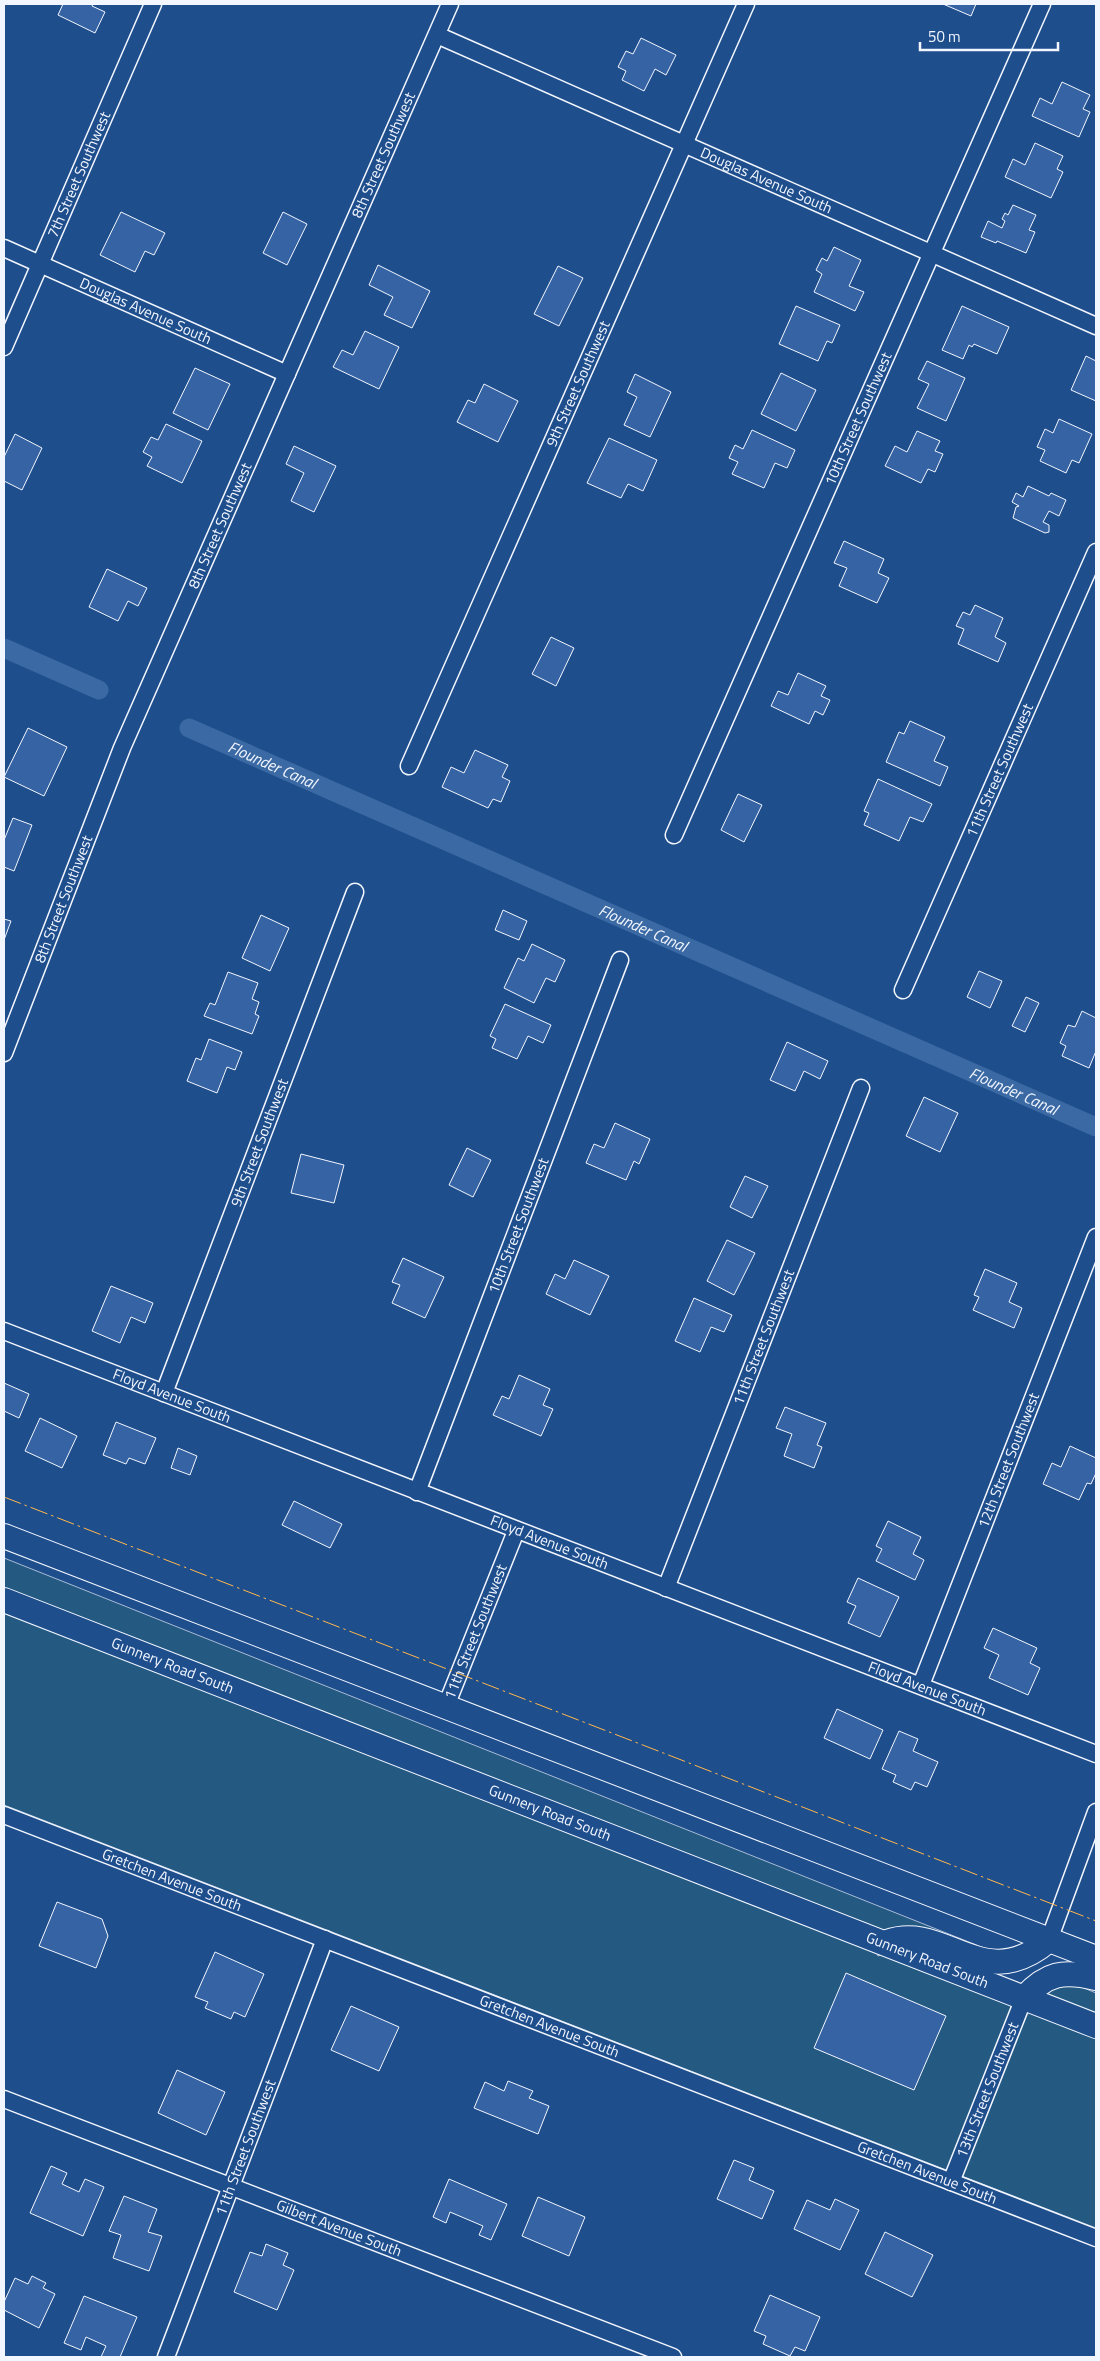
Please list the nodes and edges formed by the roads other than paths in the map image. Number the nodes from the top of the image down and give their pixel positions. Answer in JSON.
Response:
{"nodes":[{"id":1,"x":154,"y":4,"type":"edge"},
{"id":2,"x":450,"y":4,"type":"edge"},
{"id":3,"x":746,"y":4,"type":"edge"},
{"id":4,"x":1042,"y":4,"type":"edge"},
{"id":5,"x":436,"y":35,"type":"junction"},
{"id":6,"x":684,"y":144,"type":"junction"},
{"id":7,"x":4,"y":248,"type":"edge"},
{"id":8,"x":932,"y":253,"type":"junction"},
{"id":9,"x":41,"y":264,"type":"junction"},
{"id":10,"x":1096,"y":326,"type":"edge"},
{"id":11,"x":4,"y":347,"type":"edge"},
{"id":12,"x":287,"y":374,"type":"junction"},
{"id":13,"x":1096,"y":552,"type":"edge"},
{"id":14,"x":409,"y":766,"type":"dead end"},
{"id":15,"x":674,"y":835,"type":"dead end"},
{"id":16,"x":355,"y":892,"type":"dead end"},
{"id":17,"x":620,"y":960,"type":"dead end"},
{"id":18,"x":903,"y":990,"type":"dead end"},
{"id":19,"x":4,"y":1053,"type":"edge"},
{"id":20,"x":861,"y":1088,"type":"dead end"},
{"id":21,"x":1096,"y":1237,"type":"edge"},
{"id":22,"x":4,"y":1331,"type":"edge"},
{"id":23,"x":164,"y":1393,"type":"junction"},
{"id":24,"x":417,"y":1492,"type":"junction"},
{"id":25,"x":516,"y":1531,"type":"junction"},
{"id":26,"x":4,"y":1536,"type":"edge"},
{"id":27,"x":666,"y":1588,"type":"junction"},
{"id":28,"x":4,"y":1600,"type":"edge"},
{"id":29,"x":921,"y":1685,"type":"junction"},
{"id":30,"x":446,"y":1706,"type":"junction"},
{"id":31,"x":1096,"y":1754,"type":"edge"},
{"id":32,"x":1096,"y":1812,"type":"edge"},
{"id":33,"x":4,"y":1815,"type":"edge"},
{"id":34,"x":324,"y":1939,"type":"junction"},
{"id":35,"x":1049,"y":1940,"type":"junction"},
{"id":36,"x":883,"y":1943,"type":"junction"},
{"id":37,"x":1096,"y":1958,"type":"edge"},
{"id":38,"x":1096,"y":1978,"type":"edge"},
{"id":39,"x":1024,"y":1998,"type":"junction"},
{"id":40,"x":1096,"y":2026,"type":"edge"},
{"id":41,"x":4,"y":2100,"type":"edge"},
{"id":42,"x":951,"y":2182,"type":"junction"},
{"id":43,"x":232,"y":2186,"type":"junction"},
{"id":44,"x":1096,"y":2238,"type":"edge"},
{"id":45,"x":166,"y":2357,"type":"edge"},
{"id":46,"x":673,"y":2357,"type":"edge"}],
"edges":[{"from":1,"to":9,"type":"street","name":"7th Street Southwest"},
{"from":2,"to":5,"type":"street","name":"8th Street Southwest"},
{"from":3,"to":6,"type":"street","name":"9th Street Southwest"},
{"from":4,"to":8,"type":"street","name":"10th Street Southwest"},
{"from":5,"to":6,"type":"street","name":"Douglas Avenue South"},
{"from":5,"to":12,"type":"street","name":"8th Street Southwest"},
{"from":6,"to":8,"type":"street","name":"Douglas Avenue South"},
{"from":6,"to":14,"type":"street","name":"9th Street Southwest"},
{"from":7,"to":9,"type":"street","name":"Douglas Avenue South"},
{"from":8,"to":10,"type":"street","name":"Douglas Avenue South"},
{"from":8,"to":15,"type":"street","name":"10th Street Southwest"},
{"from":9,"to":11,"type":"street","name":"7th Street Southwest"},
{"from":9,"to":12,"type":"street","name":"Douglas Avenue South"},
{"from":12,"to":19,"type":"street","name":"8th Street Southwest"},
{"from":13,"to":18,"type":"street","name":"11th Street Southwest"},
{"from":16,"to":23,"type":"street","name":"9th Street Southwest"},
{"from":17,"to":24,"type":"street","name":"10th Street Southwest"},
{"from":20,"to":27,"type":"street","name":"11th Street Southwest"},
{"from":21,"to":29,"type":"street","name":"12th Street Southwest"},
{"from":22,"to":23,"type":"street","name":"Floyd Avenue South"},
{"from":23,"to":24,"type":"street","name":"Floyd Avenue South"},
{"from":24,"to":25,"type":"street","name":"Floyd Avenue South"},
{"from":25,"to":27,"type":"street","name":"Floyd Avenue South"},
{"from":25,"to":30,"type":"street","name":"11th Street Southwest"},
{"from":26,"to":30,"type":"main road"},
{"from":27,"to":29,"type":"street","name":"Floyd Avenue South"},
{"from":28,"to":36,"type":"main road","name":"Gunnery Road South"},
{"from":29,"to":31,"type":"street","name":"Floyd Avenue South"},
{"from":30,"to":35,"type":"main road"},
{"from":32,"to":35,"type":"street"},
{"from":33,"to":34,"type":"street","name":"Gretchen Avenue South"},
{"from":34,"to":42,"type":"street","name":"Gretchen Avenue South"},
{"from":34,"to":43,"type":"street","name":"11th Street Southwest"},
{"from":35,"to":36,"type":"main road"},
{"from":35,"to":37,"type":"main road"},
{"from":36,"to":39,"type":"main road","name":"Gunnery Road South"},
{"from":38,"to":39,"type":"main road"},
{"from":39,"to":40,"type":"main road","name":"Gunnery Road South"},
{"from":39,"to":42,"type":"street","name":"13th Street Southwest"},
{"from":41,"to":43,"type":"street","name":"Gilbert Avenue South"},
{"from":42,"to":44,"type":"street","name":"Gretchen Avenue South"},
{"from":43,"to":45,"type":"street","name":"11th Street Southwest"},
{"from":43,"to":46,"type":"street","name":"Gilbert Avenue South"}]}
